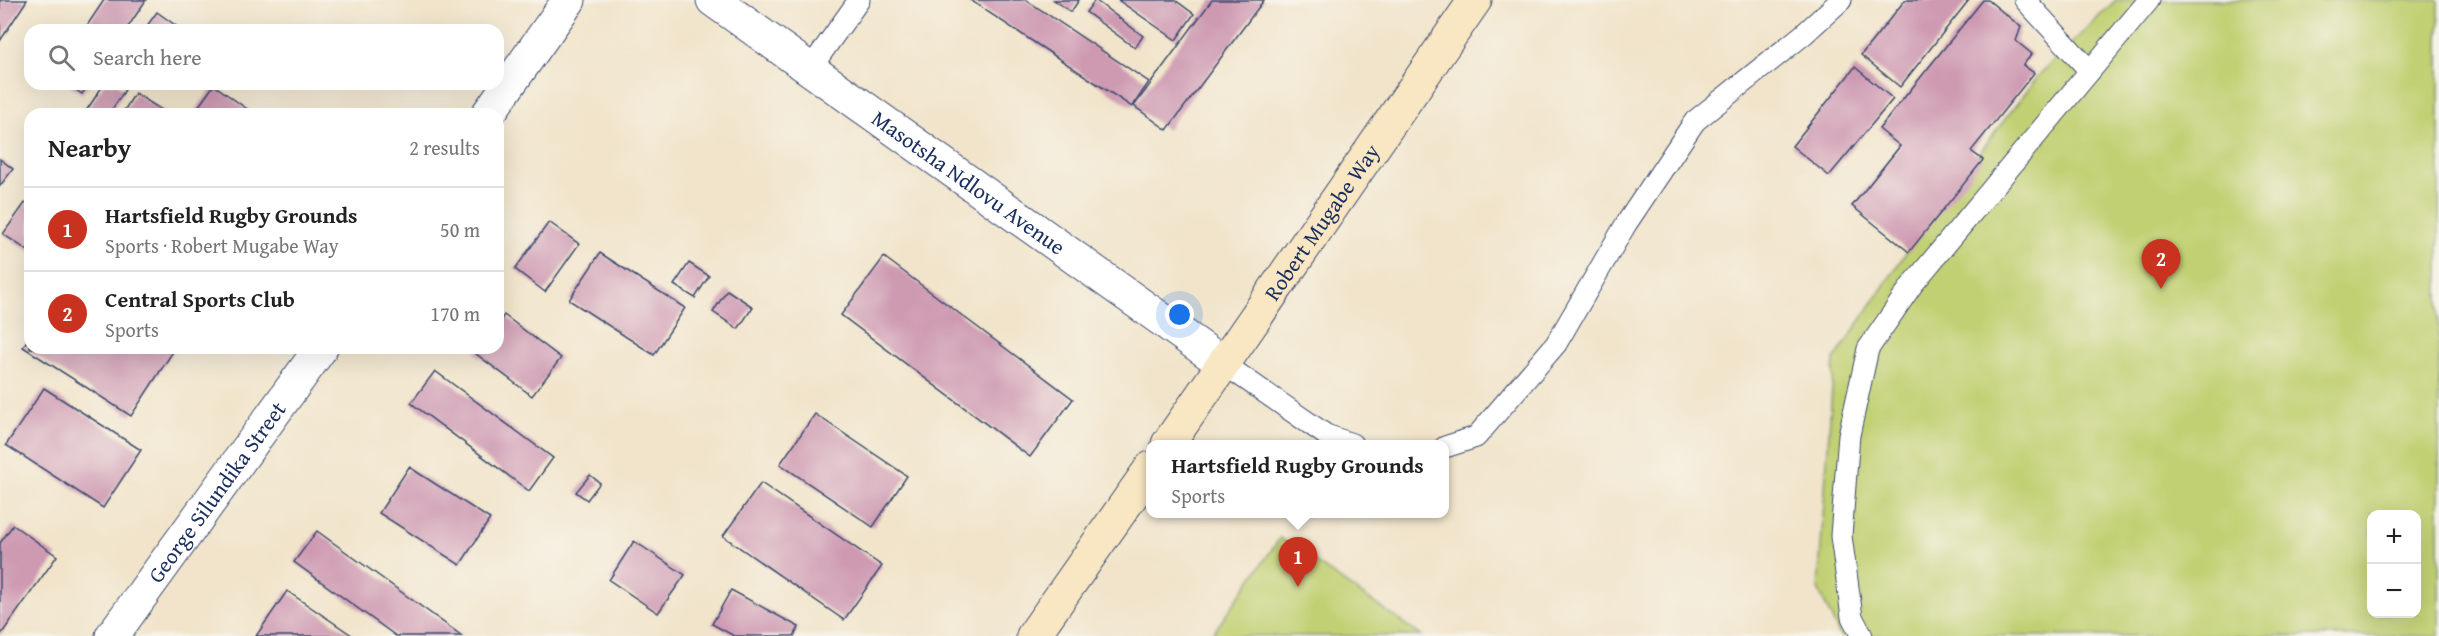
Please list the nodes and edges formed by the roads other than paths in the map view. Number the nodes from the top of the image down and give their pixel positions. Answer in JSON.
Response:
{"nodes":[{"id":1,"x":568,"y":0,"type":"edge"},
{"id":2,"x":713,"y":0,"type":"edge"},
{"id":3,"x":859,"y":0,"type":"edge"},
{"id":4,"x":1475,"y":0,"type":"edge"},
{"id":5,"x":1841,"y":0,"type":"edge"},
{"id":6,"x":2025,"y":0,"type":"edge"},
{"id":7,"x":2149,"y":0,"type":"edge"},
{"id":8,"x":810,"y":69,"type":"junction"},
{"id":9,"x":2090,"y":71,"type":"junction"},
{"id":10,"x":492,"y":108,"type":"edge"},
{"id":11,"x":317,"y":354,"type":"edge"},
{"id":12,"x":1224,"y":364,"type":"junction"},
{"id":13,"x":1170,"y":440,"type":"edge"},
{"id":14,"x":1340,"y":440,"type":"edge"},
{"id":15,"x":1449,"y":446,"type":"edge"},
{"id":16,"x":1146,"y":475,"type":"edge"},
{"id":17,"x":112,"y":636,"type":"edge"},
{"id":18,"x":1033,"y":636,"type":"edge"},
{"id":19,"x":1862,"y":636,"type":"edge"}],
"edges":[{"from":1,"to":10,"type":"street"},
{"from":2,"to":8,"type":"street","name":"Masotsha Ndlovu Avenue"},
{"from":3,"to":8,"type":"lane"},
{"from":4,"to":12,"type":"main road","name":"Robert Mugabe Way"},
{"from":5,"to":15,"type":"lane"},
{"from":6,"to":9,"type":"lane"},
{"from":7,"to":9,"type":"lane"},
{"from":8,"to":12,"type":"street","name":"Masotsha Ndlovu Avenue"},
{"from":9,"to":19,"type":"lane"},
{"from":11,"to":17,"type":"street","name":"George Silundika Street"},
{"from":12,"to":13,"type":"main road","name":"Robert Mugabe Way"},
{"from":12,"to":14,"type":"lane"},
{"from":16,"to":18,"type":"main road"}]}
